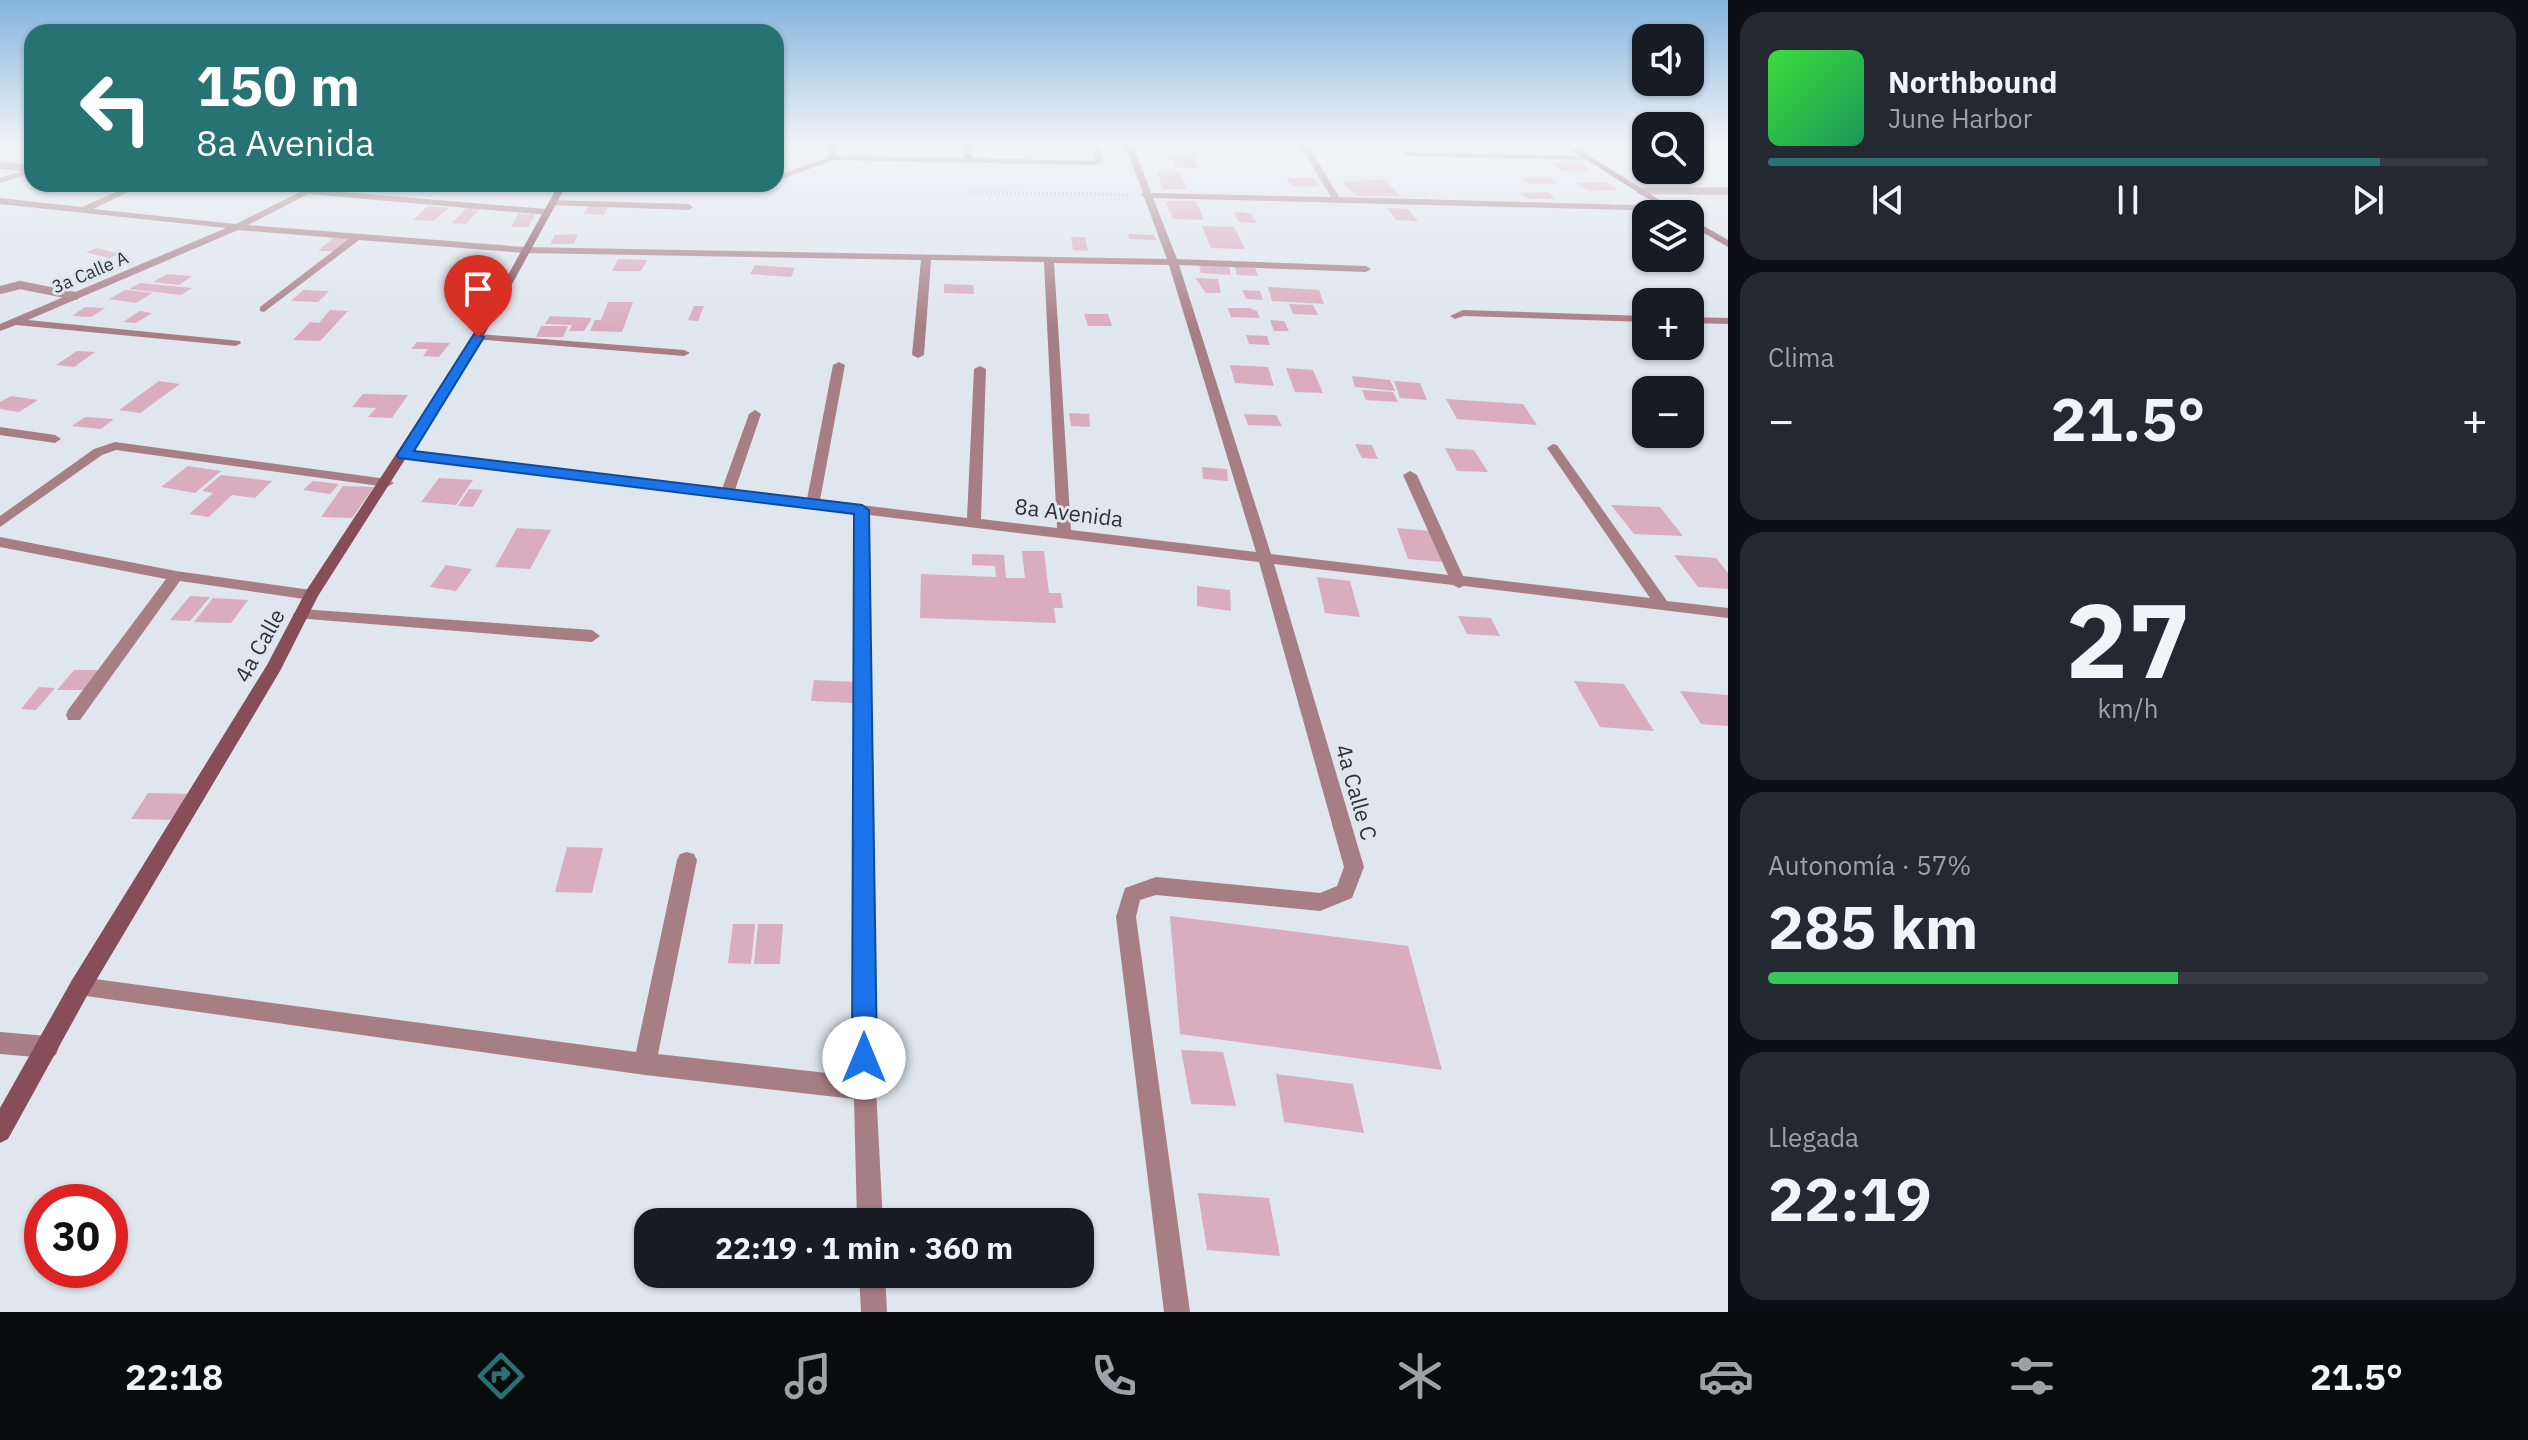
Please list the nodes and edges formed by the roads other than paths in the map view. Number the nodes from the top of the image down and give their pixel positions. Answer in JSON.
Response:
{"nodes":[{"id":1,"x":30,"y":204,"type":"edge"},
{"id":2,"x":96,"y":204,"type":"edge"},
{"id":3,"x":281,"y":204,"type":"edge"},
{"id":4,"x":495,"y":204,"type":"edge"},
{"id":5,"x":551,"y":204,"type":"edge"},
{"id":6,"x":1149,"y":204,"type":"edge"},
{"id":7,"x":1529,"y":204,"type":"edge"},
{"id":8,"x":689,"y":207,"type":"dead end"},
{"id":9,"x":1632,"y":207,"type":"edge"},
{"id":10,"x":549,"y":208,"type":"junction"},
{"id":11,"x":83,"y":210,"type":"junction"},
{"id":12,"x":237,"y":227,"type":"junction"},
{"id":13,"x":1704,"y":229,"type":"edge"},
{"id":14,"x":358,"y":236,"type":"junction"},
{"id":15,"x":1728,"y":244,"type":"edge"},
{"id":16,"x":525,"y":250,"type":"junction"},
{"id":17,"x":926,"y":259,"type":"junction"},
{"id":18,"x":1049,"y":262,"type":"junction"},
{"id":19,"x":1173,"y":262,"type":"junction"},
{"id":20,"x":1366,"y":269,"type":"dead end"},
{"id":21,"x":0,"y":290,"type":"edge"},
{"id":22,"x":75,"y":296,"type":"junction"},
{"id":23,"x":264,"y":309,"type":"dead end"},
{"id":24,"x":1455,"y":316,"type":"dead end"},
{"id":25,"x":0,"y":319,"type":"edge"},
{"id":26,"x":1632,"y":319,"type":"edge"},
{"id":27,"x":1704,"y":320,"type":"edge"},
{"id":28,"x":1728,"y":321,"type":"edge"},
{"id":29,"x":15,"y":322,"type":"junction"},
{"id":30,"x":0,"y":328,"type":"edge"},
{"id":31,"x":478,"y":337,"type":"junction"},
{"id":32,"x":236,"y":343,"type":"dead end"},
{"id":33,"x":684,"y":353,"type":"dead end"},
{"id":34,"x":918,"y":355,"type":"dead end"},
{"id":35,"x":839,"y":365,"type":"dead end"},
{"id":36,"x":980,"y":369,"type":"dead end"},
{"id":37,"x":755,"y":414,"type":"dead end"},
{"id":38,"x":0,"y":431,"type":"edge"},
{"id":39,"x":55,"y":439,"type":"dead end"},
{"id":40,"x":1553,"y":448,"type":"dead end"},
{"id":41,"x":405,"y":455,"type":"junction"},
{"id":42,"x":1410,"y":475,"type":"dead end"},
{"id":43,"x":387,"y":483,"type":"junction"},
{"id":44,"x":727,"y":493,"type":"junction"},
{"id":45,"x":813,"y":504,"type":"junction"},
{"id":46,"x":862,"y":510,"type":"junction"},
{"id":47,"x":0,"y":523,"type":"edge"},
{"id":48,"x":974,"y":524,"type":"junction"},
{"id":49,"x":1064,"y":533,"type":"junction"},
{"id":50,"x":0,"y":542,"type":"edge"},
{"id":51,"x":1266,"y":560,"type":"junction"},
{"id":52,"x":176,"y":576,"type":"junction"},
{"id":53,"x":1459,"y":583,"type":"junction"},
{"id":54,"x":311,"y":595,"type":"junction"},
{"id":55,"x":1663,"y":606,"type":"junction"},
{"id":56,"x":1728,"y":613,"type":"edge"},
{"id":57,"x":301,"y":614,"type":"junction"},
{"id":58,"x":592,"y":636,"type":"dead end"},
{"id":59,"x":74,"y":715,"type":"dead end"},
{"id":60,"x":687,"y":860,"type":"dead end"},
{"id":61,"x":80,"y":987,"type":"junction"},
{"id":62,"x":0,"y":1043,"type":"edge"},
{"id":63,"x":48,"y":1047,"type":"junction"},
{"id":64,"x":645,"y":1064,"type":"junction"},
{"id":65,"x":865,"y":1089,"type":"junction"},
{"id":66,"x":0,"y":1131,"type":"edge"},
{"id":67,"x":869,"y":1208,"type":"edge"},
{"id":68,"x":873,"y":1288,"type":"edge"},
{"id":69,"x":874,"y":1312,"type":"edge"},
{"id":70,"x":1177,"y":1312,"type":"edge"}],
"edges":[{"from":1,"to":11,"type":"street"},
{"from":2,"to":11,"type":"street"},
{"from":3,"to":12,"type":"street","name":"3a Calle A"},
{"from":4,"to":10,"type":"street"},
{"from":5,"to":10,"type":"street","name":"4a Calle"},
{"from":6,"to":19,"type":"street","name":"4a Calle C"},
{"from":7,"to":9,"type":"street"},
{"from":8,"to":10,"type":"street"},
{"from":10,"to":16,"type":"street","name":"4a Calle"},
{"from":11,"to":12,"type":"street"},
{"from":12,"to":14,"type":"street"},
{"from":12,"to":22,"type":"street","name":"3a Calle A"},
{"from":13,"to":15,"type":"street"},
{"from":14,"to":16,"type":"street"},
{"from":14,"to":23,"type":"street"},
{"from":16,"to":17,"type":"street"},
{"from":16,"to":31,"type":"street","name":"4a Calle"},
{"from":17,"to":18,"type":"street"},
{"from":17,"to":34,"type":"street"},
{"from":18,"to":19,"type":"street"},
{"from":18,"to":49,"type":"street"},
{"from":19,"to":20,"type":"street"},
{"from":19,"to":51,"type":"street","name":"4a Calle C"},
{"from":21,"to":22,"type":"lane"},
{"from":22,"to":29,"type":"street","name":"3a Calle A"},
{"from":24,"to":26,"type":"street"},
{"from":25,"to":29,"type":"lane"},
{"from":27,"to":28,"type":"street"},
{"from":29,"to":30,"type":"street","name":"3a Calle A"},
{"from":29,"to":32,"type":"street"},
{"from":31,"to":33,"type":"street"},
{"from":31,"to":41,"type":"street","name":"4a Calle"},
{"from":35,"to":45,"type":"street"},
{"from":36,"to":48,"type":"street"},
{"from":37,"to":44,"type":"street"},
{"from":38,"to":39,"type":"street"},
{"from":40,"to":55,"type":"street"},
{"from":41,"to":43,"type":"street","name":"4a Calle"},
{"from":41,"to":44,"type":"street","name":"8a Avenida"},
{"from":42,"to":53,"type":"street"},
{"from":43,"to":47,"type":"street"},
{"from":43,"to":54,"type":"street","name":"4a Calle"},
{"from":44,"to":45,"type":"street","name":"8a Avenida"},
{"from":45,"to":46,"type":"street","name":"8a Avenida"},
{"from":46,"to":48,"type":"street","name":"8a Avenida"},
{"from":46,"to":65,"type":"street"},
{"from":48,"to":49,"type":"street","name":"8a Avenida"},
{"from":49,"to":51,"type":"street","name":"8a Avenida"},
{"from":50,"to":52,"type":"street"},
{"from":51,"to":53,"type":"street","name":"8a Avenida"},
{"from":51,"to":70,"type":"street","name":"4a Calle C"},
{"from":52,"to":54,"type":"street"},
{"from":52,"to":59,"type":"street"},
{"from":53,"to":55,"type":"street","name":"8a Avenida"},
{"from":54,"to":57,"type":"street","name":"4a Calle"},
{"from":55,"to":56,"type":"street","name":"8a Avenida"},
{"from":57,"to":58,"type":"street"},
{"from":57,"to":61,"type":"street","name":"4a Calle"},
{"from":60,"to":64,"type":"street"},
{"from":61,"to":63,"type":"street","name":"4a Calle"},
{"from":61,"to":64,"type":"street"},
{"from":62,"to":63,"type":"street"},
{"from":63,"to":66,"type":"street","name":"4a Calle"},
{"from":64,"to":65,"type":"street"},
{"from":65,"to":67,"type":"street"},
{"from":68,"to":69,"type":"street"}]}
